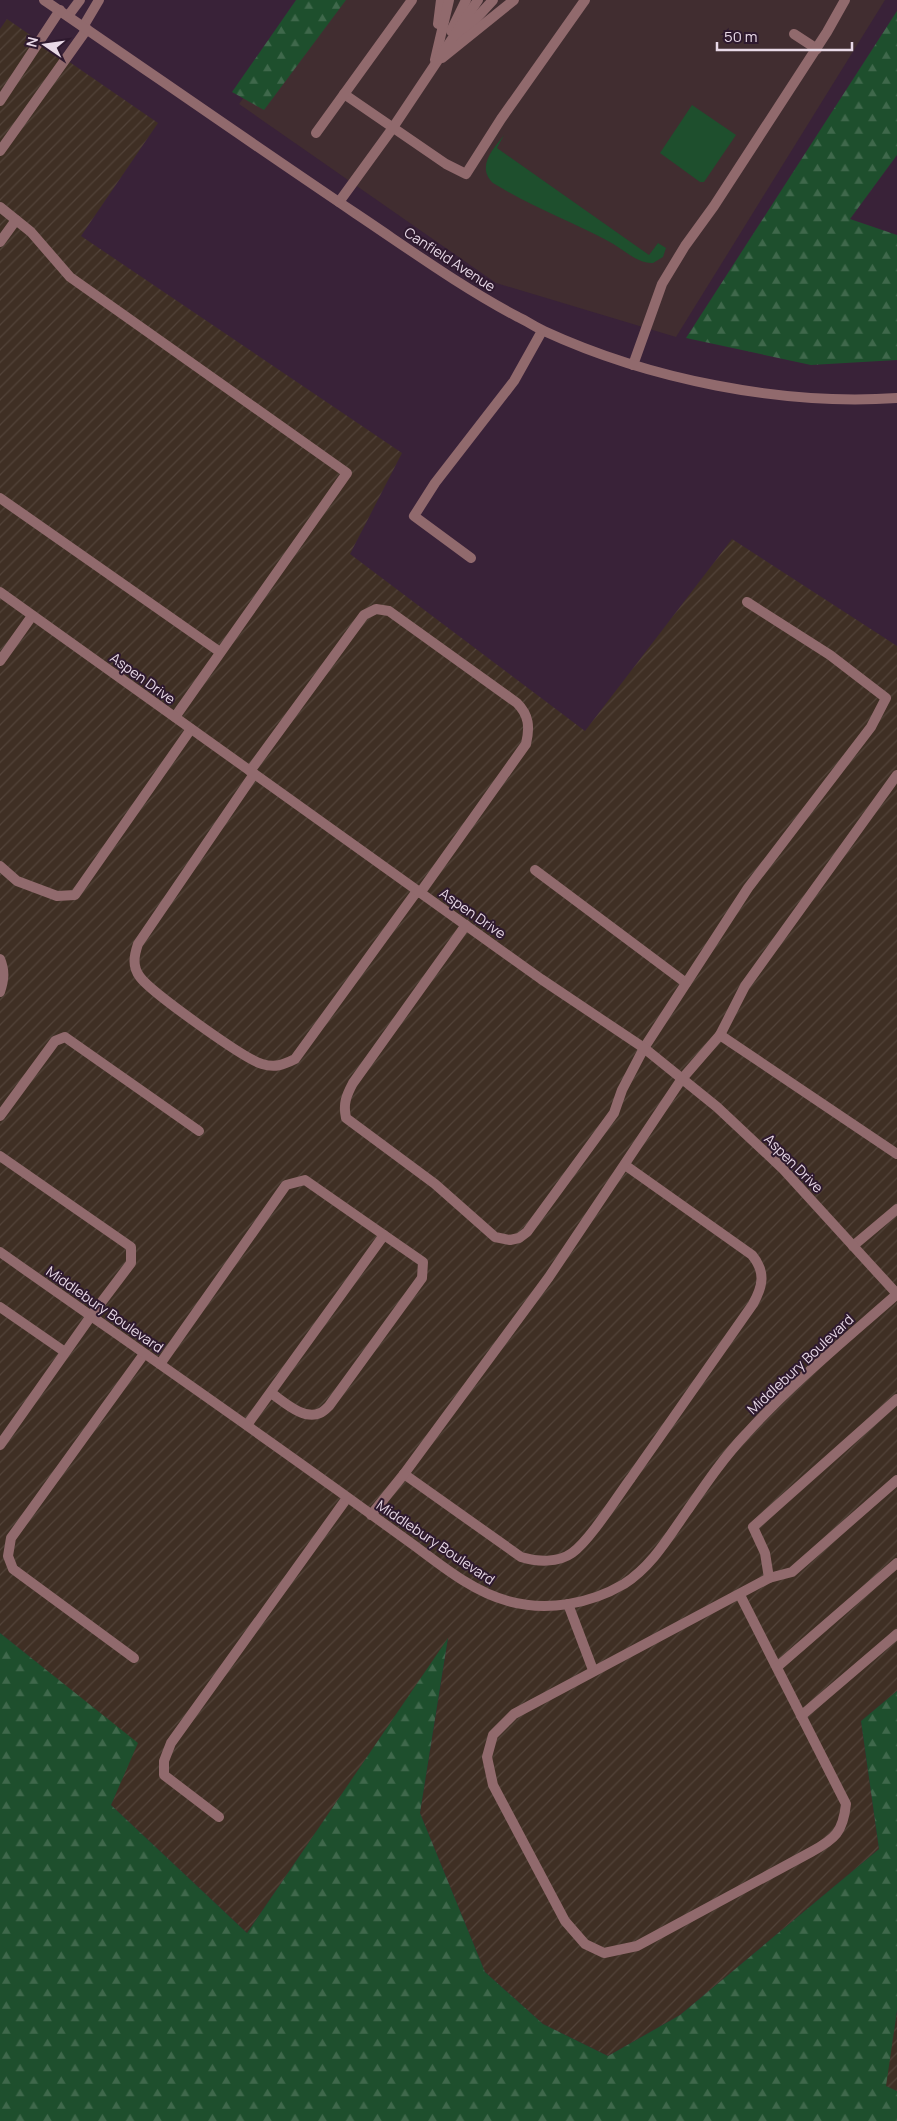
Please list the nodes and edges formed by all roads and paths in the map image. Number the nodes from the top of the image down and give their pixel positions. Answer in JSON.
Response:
{"nodes":[{"id":1,"x":44,"y":0,"type":"edge"},
{"id":2,"x":80,"y":0,"type":"edge"},
{"id":3,"x":99,"y":0,"type":"edge"},
{"id":4,"x":412,"y":0,"type":"edge"},
{"id":5,"x":441,"y":0,"type":"edge"},
{"id":6,"x":449,"y":0,"type":"edge"},
{"id":7,"x":458,"y":0,"type":"edge"},
{"id":8,"x":466,"y":0,"type":"edge"},
{"id":9,"x":478,"y":0,"type":"edge"},
{"id":10,"x":493,"y":0,"type":"edge"},
{"id":11,"x":514,"y":0,"type":"edge"},
{"id":12,"x":586,"y":0,"type":"edge"},
{"id":13,"x":845,"y":0,"type":"edge"},
{"id":14,"x":64,"y":13,"type":"junction"},
{"id":15,"x":85,"y":28,"type":"junction"},
{"id":16,"x":794,"y":34,"type":"dead end"},
{"id":17,"x":817,"y":49,"type":"junction"},
{"id":18,"x":434,"y":65,"type":"junction"},
{"id":19,"x":344,"y":94,"type":"junction"},
{"id":20,"x":0,"y":99,"type":"edge"},
{"id":21,"x":392,"y":129,"type":"junction"},
{"id":22,"x":316,"y":133,"type":"dead end"},
{"id":23,"x":0,"y":151,"type":"edge"},
{"id":24,"x":339,"y":202,"type":"junction"},
{"id":25,"x":0,"y":207,"type":"edge"},
{"id":26,"x":16,"y":220,"type":"junction"},
{"id":27,"x":0,"y":242,"type":"edge"},
{"id":28,"x":542,"y":331,"type":"junction"},
{"id":29,"x":633,"y":365,"type":"junction"},
{"id":30,"x":897,"y":398,"type":"edge"},
{"id":31,"x":0,"y":498,"type":"edge"},
{"id":32,"x":471,"y":558,"type":"dead end"},
{"id":33,"x":0,"y":593,"type":"edge"},
{"id":34,"x":747,"y":602,"type":"dead end"},
{"id":35,"x":32,"y":616,"type":"junction"},
{"id":36,"x":220,"y":652,"type":"junction"},
{"id":37,"x":0,"y":661,"type":"edge"},
{"id":38,"x":174,"y":717,"type":"junction"},
{"id":39,"x":192,"y":729,"type":"junction"},
{"id":40,"x":252,"y":773,"type":"junction"},
{"id":41,"x":897,"y":775,"type":"edge"},
{"id":42,"x":0,"y":866,"type":"edge"},
{"id":43,"x":535,"y":870,"type":"dead end"},
{"id":44,"x":419,"y":892,"type":"junction"},
{"id":45,"x":466,"y":925,"type":"junction"},
{"id":46,"x":0,"y":960,"type":"edge"},
{"id":47,"x":686,"y":984,"type":"junction"},
{"id":48,"x":0,"y":992,"type":"edge"},
{"id":49,"x":720,"y":1034,"type":"junction"},
{"id":50,"x":644,"y":1048,"type":"junction"},
{"id":51,"x":681,"y":1080,"type":"junction"},
{"id":52,"x":0,"y":1116,"type":"edge"},
{"id":53,"x":199,"y":1131,"type":"dead end"},
{"id":54,"x":897,"y":1154,"type":"edge"},
{"id":55,"x":0,"y":1156,"type":"edge"},
{"id":56,"x":625,"y":1165,"type":"junction"},
{"id":57,"x":897,"y":1209,"type":"edge"},
{"id":58,"x":384,"y":1235,"type":"junction"},
{"id":59,"x":853,"y":1246,"type":"junction"},
{"id":60,"x":0,"y":1252,"type":"edge"},
{"id":61,"x":897,"y":1294,"type":"edge"},
{"id":62,"x":0,"y":1307,"type":"edge"},
{"id":63,"x":91,"y":1316,"type":"junction"},
{"id":64,"x":65,"y":1352,"type":"junction"},
{"id":65,"x":144,"y":1354,"type":"junction"},
{"id":66,"x":160,"y":1364,"type":"junction"},
{"id":67,"x":270,"y":1392,"type":"junction"},
{"id":68,"x":897,"y":1400,"type":"edge"},
{"id":69,"x":247,"y":1425,"type":"junction"},
{"id":70,"x":0,"y":1445,"type":"edge"},
{"id":71,"x":404,"y":1474,"type":"junction"},
{"id":72,"x":897,"y":1480,"type":"edge"},
{"id":73,"x":347,"y":1498,"type":"junction"},
{"id":74,"x":371,"y":1514,"type":"junction"},
{"id":75,"x":897,"y":1563,"type":"edge"},
{"id":76,"x":769,"y":1578,"type":"junction"},
{"id":77,"x":740,"y":1595,"type":"junction"},
{"id":78,"x":568,"y":1604,"type":"junction"},
{"id":79,"x":897,"y":1634,"type":"edge"},
{"id":80,"x":134,"y":1658,"type":"dead end"},
{"id":81,"x":777,"y":1667,"type":"junction"},
{"id":82,"x":593,"y":1670,"type":"junction"},
{"id":83,"x":801,"y":1716,"type":"junction"},
{"id":84,"x":219,"y":1817,"type":"dead end"}],
"edges":[{"from":1,"to":14,"type":"street","name":"Canfield Avenue"},
{"from":2,"to":14,"type":"street"},
{"from":3,"to":15,"type":"street"},
{"from":4,"to":19,"type":"street"},
{"from":5,"to":18,"type":"street"},
{"from":6,"to":18,"type":"street"},
{"from":7,"to":18,"type":"street"},
{"from":8,"to":18,"type":"street"},
{"from":9,"to":18,"type":"street"},
{"from":10,"to":18,"type":"street"},
{"from":11,"to":18,"type":"street"},
{"from":12,"to":21,"type":"street"},
{"from":13,"to":17,"type":"street"},
{"from":14,"to":15,"type":"street","name":"Canfield Avenue"},
{"from":14,"to":20,"type":"street"},
{"from":15,"to":23,"type":"street"},
{"from":15,"to":24,"type":"street","name":"Canfield Avenue"},
{"from":16,"to":17,"type":"street"},
{"from":17,"to":29,"type":"street"},
{"from":18,"to":21,"type":"street"},
{"from":19,"to":21,"type":"street"},
{"from":19,"to":22,"type":"street"},
{"from":21,"to":24,"type":"street"},
{"from":24,"to":28,"type":"street","name":"Canfield Avenue"},
{"from":25,"to":26,"type":"street"},
{"from":26,"to":27,"type":"street"},
{"from":26,"to":36,"type":"street"},
{"from":28,"to":29,"type":"street","name":"Canfield Avenue"},
{"from":28,"to":32,"type":"street"},
{"from":29,"to":30,"type":"street","name":"Canfield Avenue"},
{"from":31,"to":36,"type":"street"},
{"from":33,"to":35,"type":"street","name":"Aspen Drive"},
{"from":34,"to":47,"type":"street"},
{"from":35,"to":37,"type":"street"},
{"from":35,"to":38,"type":"street","name":"Aspen Drive"},
{"from":36,"to":38,"type":"street"},
{"from":38,"to":39,"type":"street","name":"Aspen Drive"},
{"from":39,"to":40,"type":"street","name":"Aspen Drive"},
{"from":39,"to":42,"type":"street"},
{"from":40,"to":44,"type":"street","name":"Aspen Drive"},
{"from":40,"to":44,"type":"street"},
{"from":40,"to":44,"type":"street"},
{"from":41,"to":49,"type":"street"},
{"from":43,"to":47,"type":"street"},
{"from":44,"to":45,"type":"street","name":"Aspen Drive"},
{"from":45,"to":50,"type":"street","name":"Aspen Drive"},
{"from":45,"to":50,"type":"street"},
{"from":46,"to":48,"type":"street"},
{"from":47,"to":50,"type":"street"},
{"from":49,"to":51,"type":"street"},
{"from":49,"to":54,"type":"street"},
{"from":50,"to":51,"type":"street","name":"Aspen Drive"},
{"from":51,"to":56,"type":"street"},
{"from":51,"to":59,"type":"street","name":"Aspen Drive"},
{"from":52,"to":53,"type":"street"},
{"from":55,"to":63,"type":"street"},
{"from":56,"to":71,"type":"street"},
{"from":56,"to":71,"type":"street"},
{"from":57,"to":59,"type":"street"},
{"from":58,"to":66,"type":"street"},
{"from":58,"to":67,"type":"street"},
{"from":58,"to":67,"type":"street"},
{"from":59,"to":61,"type":"street","name":"Aspen Drive"},
{"from":60,"to":63,"type":"street","name":"Middlebury Boulevard"},
{"from":61,"to":78,"type":"street","name":"Middlebury Boulevard"},
{"from":62,"to":64,"type":"street"},
{"from":63,"to":64,"type":"street"},
{"from":63,"to":65,"type":"street","name":"Middlebury Boulevard"},
{"from":64,"to":70,"type":"street"},
{"from":65,"to":66,"type":"street","name":"Middlebury Boulevard"},
{"from":65,"to":80,"type":"street"},
{"from":66,"to":69,"type":"street","name":"Middlebury Boulevard"},
{"from":67,"to":69,"type":"street"},
{"from":68,"to":76,"type":"street"},
{"from":69,"to":73,"type":"street","name":"Middlebury Boulevard"},
{"from":71,"to":74,"type":"street"},
{"from":72,"to":76,"type":"street"},
{"from":73,"to":74,"type":"street","name":"Middlebury Boulevard"},
{"from":73,"to":84,"type":"street"},
{"from":74,"to":78,"type":"street","name":"Middlebury Boulevard"},
{"from":75,"to":81,"type":"street"},
{"from":76,"to":77,"type":"street"},
{"from":77,"to":81,"type":"street"},
{"from":77,"to":82,"type":"street"},
{"from":78,"to":82,"type":"street"},
{"from":79,"to":83,"type":"street"},
{"from":81,"to":83,"type":"street"},
{"from":82,"to":83,"type":"street"}]}
